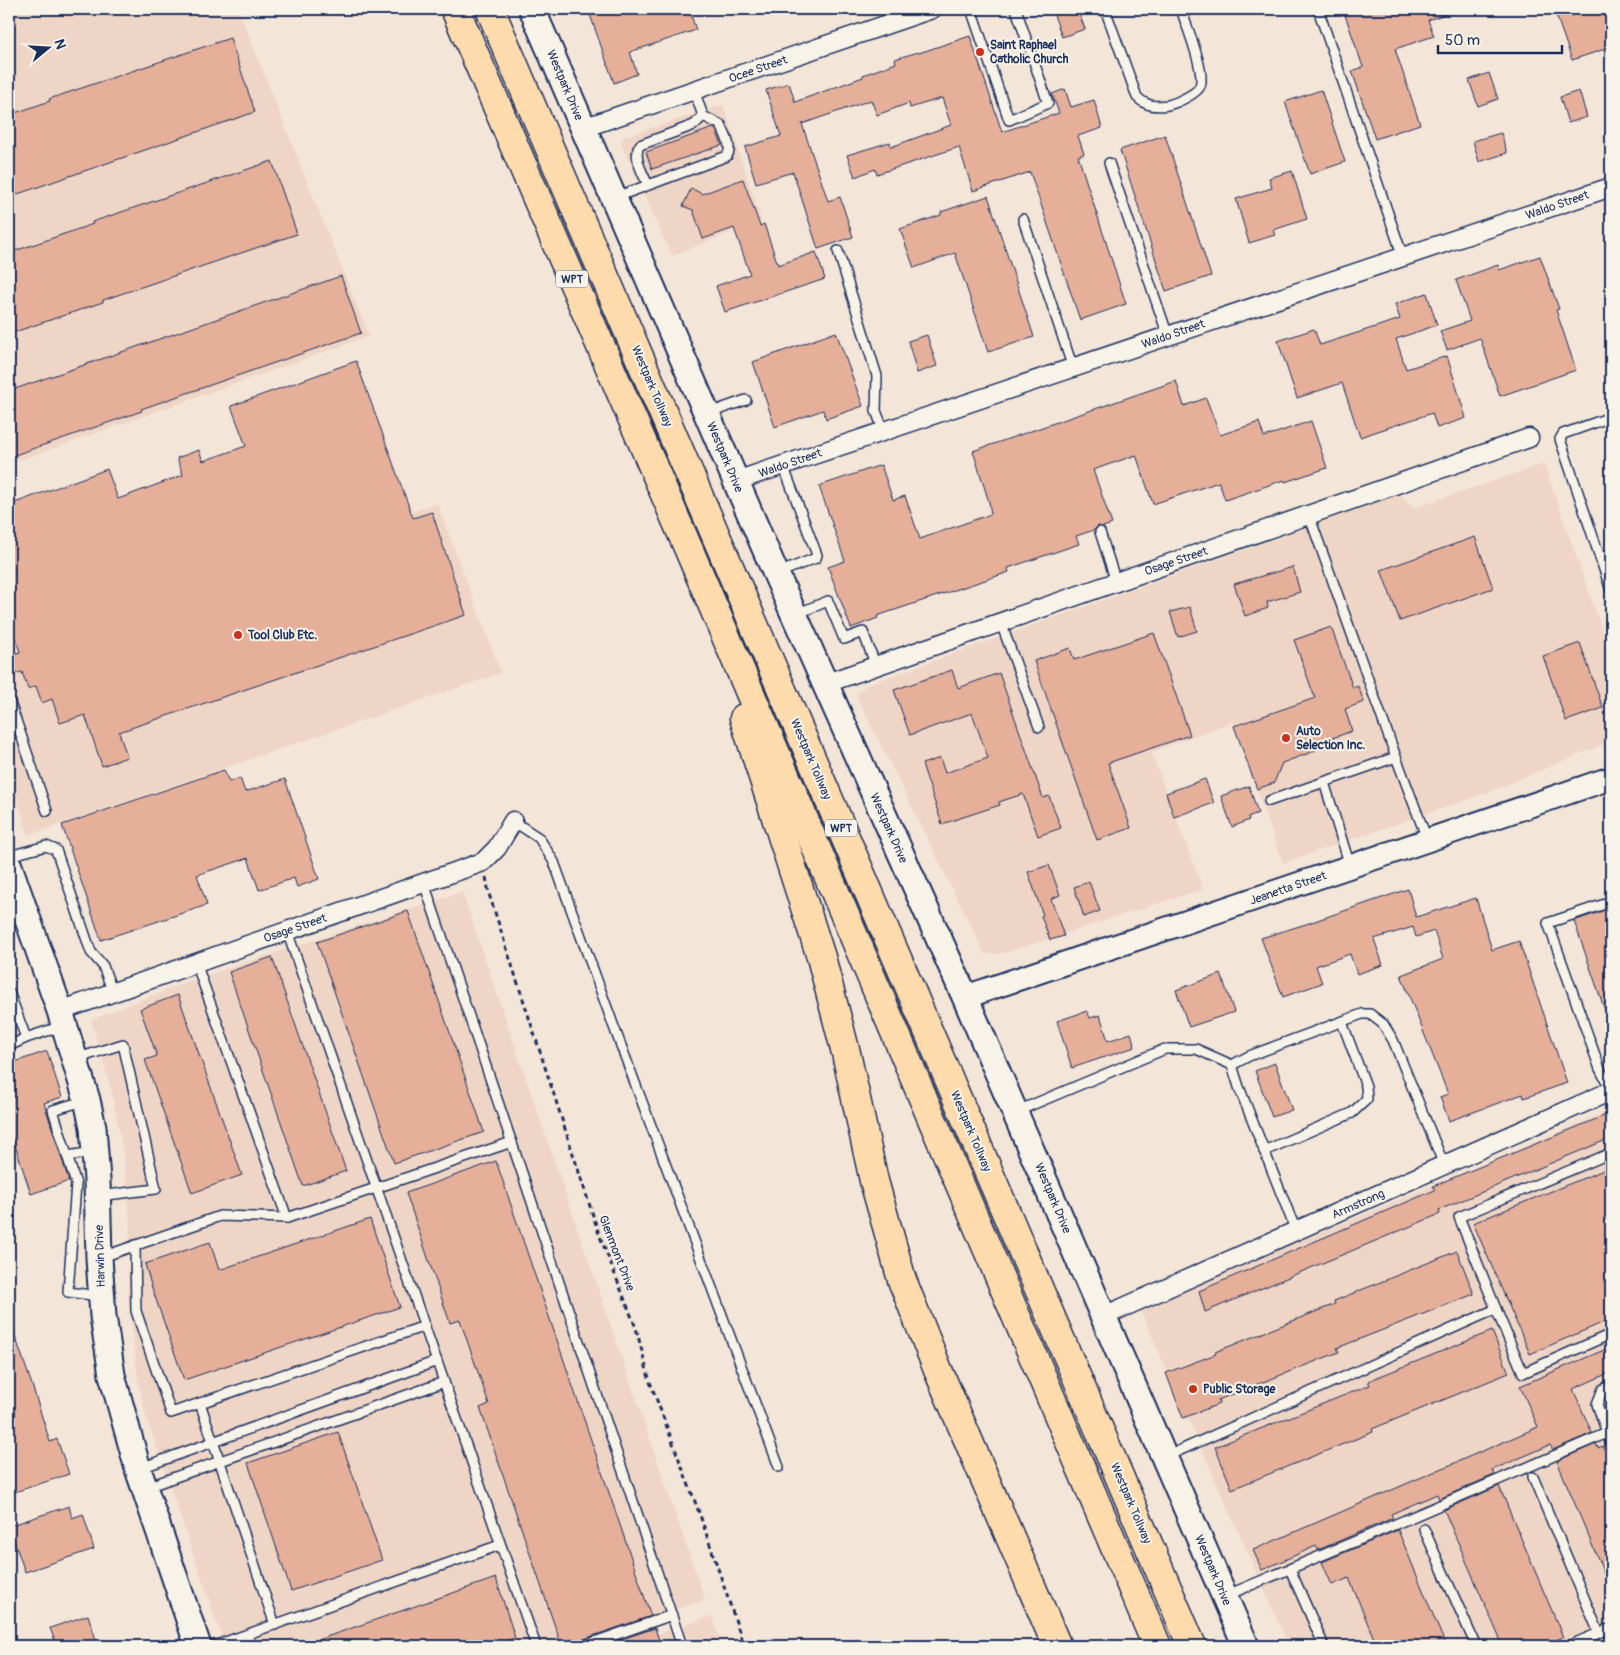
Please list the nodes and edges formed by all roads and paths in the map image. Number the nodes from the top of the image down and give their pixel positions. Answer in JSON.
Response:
{"nodes":[{"id":1,"x":456,"y":9,"type":"edge"},
{"id":2,"x":490,"y":9,"type":"edge"},
{"id":3,"x":532,"y":9,"type":"edge"},
{"id":4,"x":932,"y":9,"type":"edge"},
{"id":5,"x":971,"y":9,"type":"edge"},
{"id":6,"x":1016,"y":9,"type":"edge"},
{"id":7,"x":1105,"y":9,"type":"edge"},
{"id":8,"x":1181,"y":9,"type":"edge"},
{"id":9,"x":1318,"y":9,"type":"edge"},
{"id":10,"x":694,"y":90,"type":"junction"},
{"id":11,"x":703,"y":116,"type":"junction"},
{"id":12,"x":584,"y":128,"type":"junction"},
{"id":13,"x":1109,"y":163,"type":"dead end"},
{"id":14,"x":648,"y":185,"type":"junction"},
{"id":15,"x":1611,"y":187,"type":"edge"},
{"id":16,"x":613,"y":198,"type":"junction"},
{"id":17,"x":1023,"y":219,"type":"dead end"},
{"id":18,"x":838,"y":251,"type":"dead end"},
{"id":19,"x":1403,"y":257,"type":"junction"},
{"id":20,"x":1168,"y":336,"type":"junction"},
{"id":21,"x":1073,"y":368,"type":"junction"},
{"id":22,"x":746,"y":400,"type":"dead end"},
{"id":23,"x":706,"y":414,"type":"junction"},
{"id":24,"x":1611,"y":418,"type":"edge"},
{"id":25,"x":884,"y":431,"type":"junction"},
{"id":26,"x":1529,"y":438,"type":"dead end"},
{"id":27,"x":782,"y":465,"type":"junction"},
{"id":28,"x":736,"y":481,"type":"junction"},
{"id":29,"x":1309,"y":515,"type":"junction"},
{"id":30,"x":1100,"y":532,"type":"dead end"},
{"id":31,"x":690,"y":550,"type":"junction"},
{"id":32,"x":1611,"y":554,"type":"edge"},
{"id":33,"x":1600,"y":558,"type":"junction"},
{"id":34,"x":776,"y":574,"type":"junction"},
{"id":35,"x":1116,"y":582,"type":"junction"},
{"id":36,"x":1611,"y":590,"type":"edge"},
{"id":37,"x":794,"y":615,"type":"junction"},
{"id":38,"x":1001,"y":623,"type":"junction"},
{"id":39,"x":876,"y":666,"type":"junction"},
{"id":40,"x":824,"y":684,"type":"junction"},
{"id":41,"x":9,"y":700,"type":"edge"},
{"id":42,"x":1039,"y":727,"type":"dead end"},
{"id":43,"x":1396,"y":757,"type":"junction"},
{"id":44,"x":1611,"y":778,"type":"edge"},
{"id":45,"x":1324,"y":782,"type":"junction"},
{"id":46,"x":1269,"y":801,"type":"dead end"},
{"id":47,"x":47,"y":811,"type":"dead end"},
{"id":48,"x":513,"y":822,"type":"joint"},
{"id":49,"x":1427,"y":841,"type":"junction"},
{"id":50,"x":9,"y":856,"type":"edge"},
{"id":51,"x":483,"y":862,"type":"junction"},
{"id":52,"x":9,"y":866,"type":"edge"},
{"id":53,"x":1350,"y":867,"type":"junction"},
{"id":54,"x":424,"y":883,"type":"junction"},
{"id":55,"x":1611,"y":902,"type":"edge"},
{"id":56,"x":287,"y":931,"type":"junction"},
{"id":57,"x":196,"y":963,"type":"junction"},
{"id":58,"x":9,"y":992,"type":"edge"},
{"id":59,"x":113,"y":993,"type":"junction"},
{"id":60,"x":965,"y":997,"type":"junction"},
{"id":61,"x":62,"y":1019,"type":"junction"},
{"id":62,"x":1342,"y":1022,"type":"junction"},
{"id":63,"x":26,"y":1038,"type":"junction"},
{"id":64,"x":9,"y":1046,"type":"edge"},
{"id":65,"x":75,"y":1059,"type":"junction"},
{"id":66,"x":1232,"y":1065,"type":"junction"},
{"id":67,"x":1611,"y":1090,"type":"edge"},
{"id":68,"x":87,"y":1100,"type":"junction"},
{"id":69,"x":1015,"y":1112,"type":"junction"},
{"id":70,"x":512,"y":1142,"type":"junction"},
{"id":71,"x":1264,"y":1151,"type":"junction"},
{"id":72,"x":95,"y":1152,"type":"junction"},
{"id":73,"x":1611,"y":1153,"type":"edge"},
{"id":74,"x":67,"y":1156,"type":"junction"},
{"id":75,"x":1444,"y":1165,"type":"junction"},
{"id":76,"x":377,"y":1189,"type":"junction"},
{"id":77,"x":88,"y":1206,"type":"junction"},
{"id":78,"x":286,"y":1218,"type":"junction"},
{"id":79,"x":1296,"y":1231,"type":"junction"},
{"id":80,"x":135,"y":1245,"type":"junction"},
{"id":81,"x":99,"y":1258,"type":"junction"},
{"id":82,"x":102,"y":1296,"type":"junction"},
{"id":83,"x":1496,"y":1309,"type":"junction"},
{"id":84,"x":1104,"y":1316,"type":"junction"},
{"id":85,"x":425,"y":1326,"type":"junction"},
{"id":86,"x":1611,"y":1334,"type":"edge"},
{"id":87,"x":437,"y":1361,"type":"junction"},
{"id":88,"x":444,"y":1382,"type":"junction"},
{"id":89,"x":1611,"y":1385,"type":"edge"},
{"id":90,"x":200,"y":1404,"type":"junction"},
{"id":91,"x":1607,"y":1433,"type":"junction"},
{"id":92,"x":213,"y":1442,"type":"junction"},
{"id":93,"x":1611,"y":1443,"type":"edge"},
{"id":94,"x":1165,"y":1457,"type":"junction"},
{"id":95,"x":220,"y":1462,"type":"junction"},
{"id":96,"x":779,"y":1467,"type":"dead end"},
{"id":97,"x":1533,"y":1477,"type":"dead end"},
{"id":98,"x":141,"y":1479,"type":"junction"},
{"id":99,"x":1424,"y":1529,"type":"dead end"},
{"id":100,"x":500,"y":1545,"type":"junction"},
{"id":101,"x":1290,"y":1569,"type":"junction"},
{"id":102,"x":1225,"y":1596,"type":"junction"},
{"id":103,"x":672,"y":1615,"type":"junction"},
{"id":104,"x":275,"y":1624,"type":"junction"},
{"id":105,"x":1611,"y":1628,"type":"edge"},
{"id":106,"x":1599,"y":1633,"type":"junction"},
{"id":107,"x":247,"y":1635,"type":"junction"},
{"id":108,"x":198,"y":1646,"type":"edge"},
{"id":109,"x":214,"y":1646,"type":"edge"},
{"id":110,"x":251,"y":1646,"type":"edge"},
{"id":111,"x":536,"y":1646,"type":"edge"},
{"id":112,"x":583,"y":1646,"type":"edge"},
{"id":113,"x":682,"y":1646,"type":"edge"},
{"id":114,"x":744,"y":1646,"type":"edge"},
{"id":115,"x":1057,"y":1646,"type":"edge"},
{"id":116,"x":1157,"y":1646,"type":"edge"},
{"id":117,"x":1192,"y":1646,"type":"edge"},
{"id":118,"x":1246,"y":1646,"type":"edge"},
{"id":119,"x":1324,"y":1646,"type":"edge"},
{"id":120,"x":1476,"y":1646,"type":"edge"},
{"id":121,"x":1568,"y":1646,"type":"edge"}],
"edges":[{"from":1,"to":31,"type":"highway","number":"WPT"},
{"from":2,"to":117,"type":"highway","name":"Westpark Tollway","number":"WPT"},
{"from":3,"to":12,"type":"main road","name":"Westpark Drive"},
{"from":4,"to":10,"type":"street","name":"Ocee Street"},
{"from":5,"to":6,"type":"lane"},
{"from":7,"to":8,"type":"lane"},
{"from":9,"to":19,"type":"lane"},
{"from":10,"to":11,"type":"lane"},
{"from":10,"to":12,"type":"street","name":"Ocee Street"},
{"from":11,"to":14,"type":"lane"},
{"from":11,"to":14,"type":"lane"},
{"from":12,"to":16,"type":"main road","name":"Westpark Drive"},
{"from":13,"to":20,"type":"lane"},
{"from":14,"to":16,"type":"lane"},
{"from":15,"to":19,"type":"street","name":"Waldo Street"},
{"from":16,"to":23,"type":"main road","name":"Westpark Drive"},
{"from":17,"to":21,"type":"lane"},
{"from":18,"to":25,"type":"lane"},
{"from":19,"to":20,"type":"street","name":"Waldo Street"},
{"from":20,"to":21,"type":"street","name":"Waldo Street"},
{"from":21,"to":25,"type":"street","name":"Waldo Street"},
{"from":22,"to":23,"type":"lane"},
{"from":23,"to":28,"type":"main road","name":"Westpark Drive"},
{"from":24,"to":33,"type":"lane"},
{"from":25,"to":27,"type":"street","name":"Waldo Street"},
{"from":26,"to":29,"type":"street","name":"Osage Street"},
{"from":27,"to":28,"type":"street","name":"Waldo Street"},
{"from":27,"to":34,"type":"lane"},
{"from":28,"to":34,"type":"main road","name":"Westpark Drive"},
{"from":29,"to":35,"type":"street","name":"Osage Street"},
{"from":29,"to":43,"type":"lane"},
{"from":30,"to":35,"type":"lane"},
{"from":31,"to":115,"type":"highway"},
{"from":31,"to":116,"type":"highway","number":"WPT"},
{"from":32,"to":33,"type":"lane"},
{"from":33,"to":36,"type":"lane"},
{"from":34,"to":37,"type":"main road","name":"Westpark Drive"},
{"from":35,"to":38,"type":"street","name":"Osage Street"},
{"from":37,"to":39,"type":"lane"},
{"from":37,"to":40,"type":"main road","name":"Westpark Drive"},
{"from":38,"to":39,"type":"street","name":"Osage Street"},
{"from":38,"to":42,"type":"lane"},
{"from":39,"to":40,"type":"street","name":"Osage Street"},
{"from":40,"to":60,"type":"main road","name":"Westpark Drive"},
{"from":41,"to":47,"type":"lane"},
{"from":43,"to":45,"type":"lane"},
{"from":43,"to":49,"type":"lane"},
{"from":44,"to":49,"type":"street","name":"Jeanetta Street"},
{"from":45,"to":46,"type":"lane"},
{"from":45,"to":53,"type":"lane"},
{"from":48,"to":51,"type":"street","name":"Osage Street"},
{"from":48,"to":96,"type":"lane"},
{"from":49,"to":53,"type":"street","name":"Jeanetta Street"},
{"from":50,"to":59,"type":"lane"},
{"from":51,"to":54,"type":"street","name":"Osage Street"},
{"from":51,"to":114,"type":"path","name":"Glenmont Drive"},
{"from":52,"to":61,"type":"main road","name":"Harwin Drive"},
{"from":53,"to":60,"type":"street","name":"Jeanetta Street"},
{"from":54,"to":56,"type":"street","name":"Osage Street"},
{"from":54,"to":70,"type":"lane"},
{"from":55,"to":67,"type":"lane"},
{"from":56,"to":57,"type":"street","name":"Osage Street"},
{"from":56,"to":76,"type":"lane"},
{"from":57,"to":59,"type":"street","name":"Osage Street"},
{"from":57,"to":78,"type":"lane"},
{"from":58,"to":63,"type":"lane"},
{"from":59,"to":61,"type":"street","name":"Osage Street"},
{"from":60,"to":69,"type":"main road","name":"Westpark Drive"},
{"from":61,"to":63,"type":"lane"},
{"from":61,"to":65,"type":"main road","name":"Harwin Drive"},
{"from":62,"to":66,"type":"lane"},
{"from":62,"to":71,"type":"lane"},
{"from":62,"to":75,"type":"lane"},
{"from":63,"to":64,"type":"lane"},
{"from":65,"to":68,"type":"main road","name":"Harwin Drive"},
{"from":65,"to":77,"type":"lane"},
{"from":66,"to":69,"type":"lane"},
{"from":66,"to":71,"type":"lane"},
{"from":67,"to":75,"type":"street","name":"Armstrong"},
{"from":68,"to":72,"type":"main road","name":"Harwin Drive"},
{"from":68,"to":74,"type":"lane"},
{"from":69,"to":84,"type":"main road","name":"Westpark Drive"},
{"from":70,"to":76,"type":"lane"},
{"from":70,"to":103,"type":"lane"},
{"from":71,"to":79,"type":"lane"},
{"from":72,"to":74,"type":"lane"},
{"from":72,"to":77,"type":"main road","name":"Harwin Drive"},
{"from":73,"to":83,"type":"lane"},
{"from":74,"to":77,"type":"lane"},
{"from":75,"to":79,"type":"street","name":"Armstrong"},
{"from":76,"to":78,"type":"lane"},
{"from":76,"to":85,"type":"lane"},
{"from":77,"to":81,"type":"main road","name":"Harwin Drive"},
{"from":77,"to":82,"type":"lane"},
{"from":78,"to":80,"type":"lane"},
{"from":79,"to":84,"type":"street","name":"Armstrong"},
{"from":80,"to":81,"type":"lane"},
{"from":80,"to":90,"type":"lane"},
{"from":81,"to":82,"type":"main road","name":"Harwin Drive"},
{"from":82,"to":98,"type":"main road","name":"Harwin Drive"},
{"from":83,"to":86,"type":"lane"},
{"from":83,"to":94,"type":"lane"},
{"from":84,"to":94,"type":"main road","name":"Westpark Drive"},
{"from":85,"to":87,"type":"lane"},
{"from":85,"to":90,"type":"lane"},
{"from":87,"to":88,"type":"lane"},
{"from":87,"to":92,"type":"lane"},
{"from":88,"to":95,"type":"lane"},
{"from":88,"to":100,"type":"lane"},
{"from":89,"to":91,"type":"lane"},
{"from":90,"to":92,"type":"lane"},
{"from":91,"to":93,"type":"lane"},
{"from":91,"to":101,"type":"lane"},
{"from":92,"to":95,"type":"lane"},
{"from":92,"to":98,"type":"lane"},
{"from":94,"to":102,"type":"main road","name":"Westpark Drive"},
{"from":95,"to":98,"type":"lane"},
{"from":95,"to":104,"type":"lane"},
{"from":97,"to":106,"type":"lane"},
{"from":98,"to":108,"type":"main road","name":"Harwin Drive"},
{"from":99,"to":120,"type":"lane"},
{"from":100,"to":104,"type":"lane"},
{"from":100,"to":111,"type":"lane"},
{"from":101,"to":102,"type":"lane"},
{"from":101,"to":119,"type":"lane"},
{"from":102,"to":118,"type":"main road","name":"Westpark Drive"},
{"from":103,"to":112,"type":"lane"},
{"from":103,"to":113,"type":"lane"},
{"from":104,"to":107,"type":"lane"},
{"from":105,"to":106,"type":"lane"},
{"from":106,"to":121,"type":"lane"},
{"from":107,"to":109,"type":"lane"},
{"from":107,"to":110,"type":"lane"}]}
